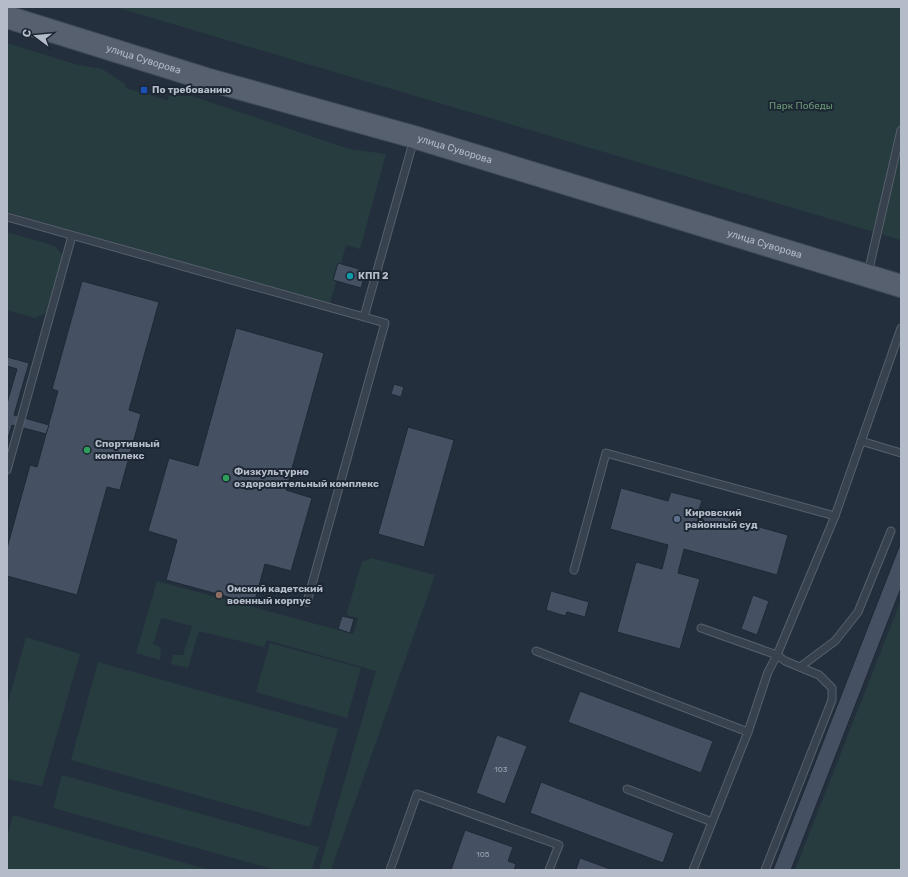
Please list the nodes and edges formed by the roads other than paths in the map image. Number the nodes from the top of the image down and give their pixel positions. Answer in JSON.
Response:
{"nodes":[{"id":1,"x":7,"y":16,"type":"edge"},
{"id":2,"x":901,"y":130,"type":"edge"},
{"id":3,"x":414,"y":137,"type":"junction"},
{"id":4,"x":7,"y":217,"type":"edge"},
{"id":5,"x":72,"y":236,"type":"junction"},
{"id":6,"x":867,"y":276,"type":"junction"},
{"id":7,"x":901,"y":286,"type":"edge"},
{"id":8,"x":364,"y":317,"type":"junction"},
{"id":9,"x":901,"y":328,"type":"edge"},
{"id":10,"x":861,"y":441,"type":"junction"},
{"id":11,"x":901,"y":453,"type":"edge"},
{"id":12,"x":7,"y":470,"type":"edge"},
{"id":13,"x":835,"y":516,"type":"junction"},
{"id":14,"x":891,"y":530,"type":"dead end"},
{"id":15,"x":574,"y":570,"type":"dead end"},
{"id":16,"x":307,"y":602,"type":"dead end"},
{"id":17,"x":701,"y":628,"type":"dead end"},
{"id":18,"x":536,"y":652,"type":"dead end"},
{"id":19,"x":777,"y":655,"type":"junction"},
{"id":20,"x":800,"y":667,"type":"junction"},
{"id":21,"x":748,"y":732,"type":"junction"},
{"id":22,"x":627,"y":789,"type":"dead end"},
{"id":23,"x":712,"y":822,"type":"junction"},
{"id":24,"x":390,"y":870,"type":"edge"},
{"id":25,"x":549,"y":870,"type":"edge"},
{"id":26,"x":693,"y":870,"type":"edge"},
{"id":27,"x":765,"y":870,"type":"edge"}],
"edges":[{"from":1,"to":3,"type":"main road","name":"улица Суворова"},
{"from":2,"to":6,"type":"lane"},
{"from":3,"to":6,"type":"main road","name":"улица Суворова"},
{"from":3,"to":8,"type":"lane"},
{"from":4,"to":5,"type":"lane"},
{"from":5,"to":8,"type":"lane"},
{"from":5,"to":12,"type":"lane"},
{"from":6,"to":7,"type":"main road","name":"улица Суворова"},
{"from":8,"to":16,"type":"lane"},
{"from":9,"to":10,"type":"lane"},
{"from":10,"to":11,"type":"lane"},
{"from":10,"to":13,"type":"lane"},
{"from":13,"to":15,"type":"lane"},
{"from":13,"to":19,"type":"lane"},
{"from":14,"to":20,"type":"lane"},
{"from":17,"to":19,"type":"lane"},
{"from":18,"to":21,"type":"lane"},
{"from":19,"to":20,"type":"lane"},
{"from":19,"to":21,"type":"lane"},
{"from":20,"to":27,"type":"lane"},
{"from":21,"to":23,"type":"lane"},
{"from":22,"to":23,"type":"lane"},
{"from":23,"to":26,"type":"lane"},
{"from":24,"to":25,"type":"lane"}]}
